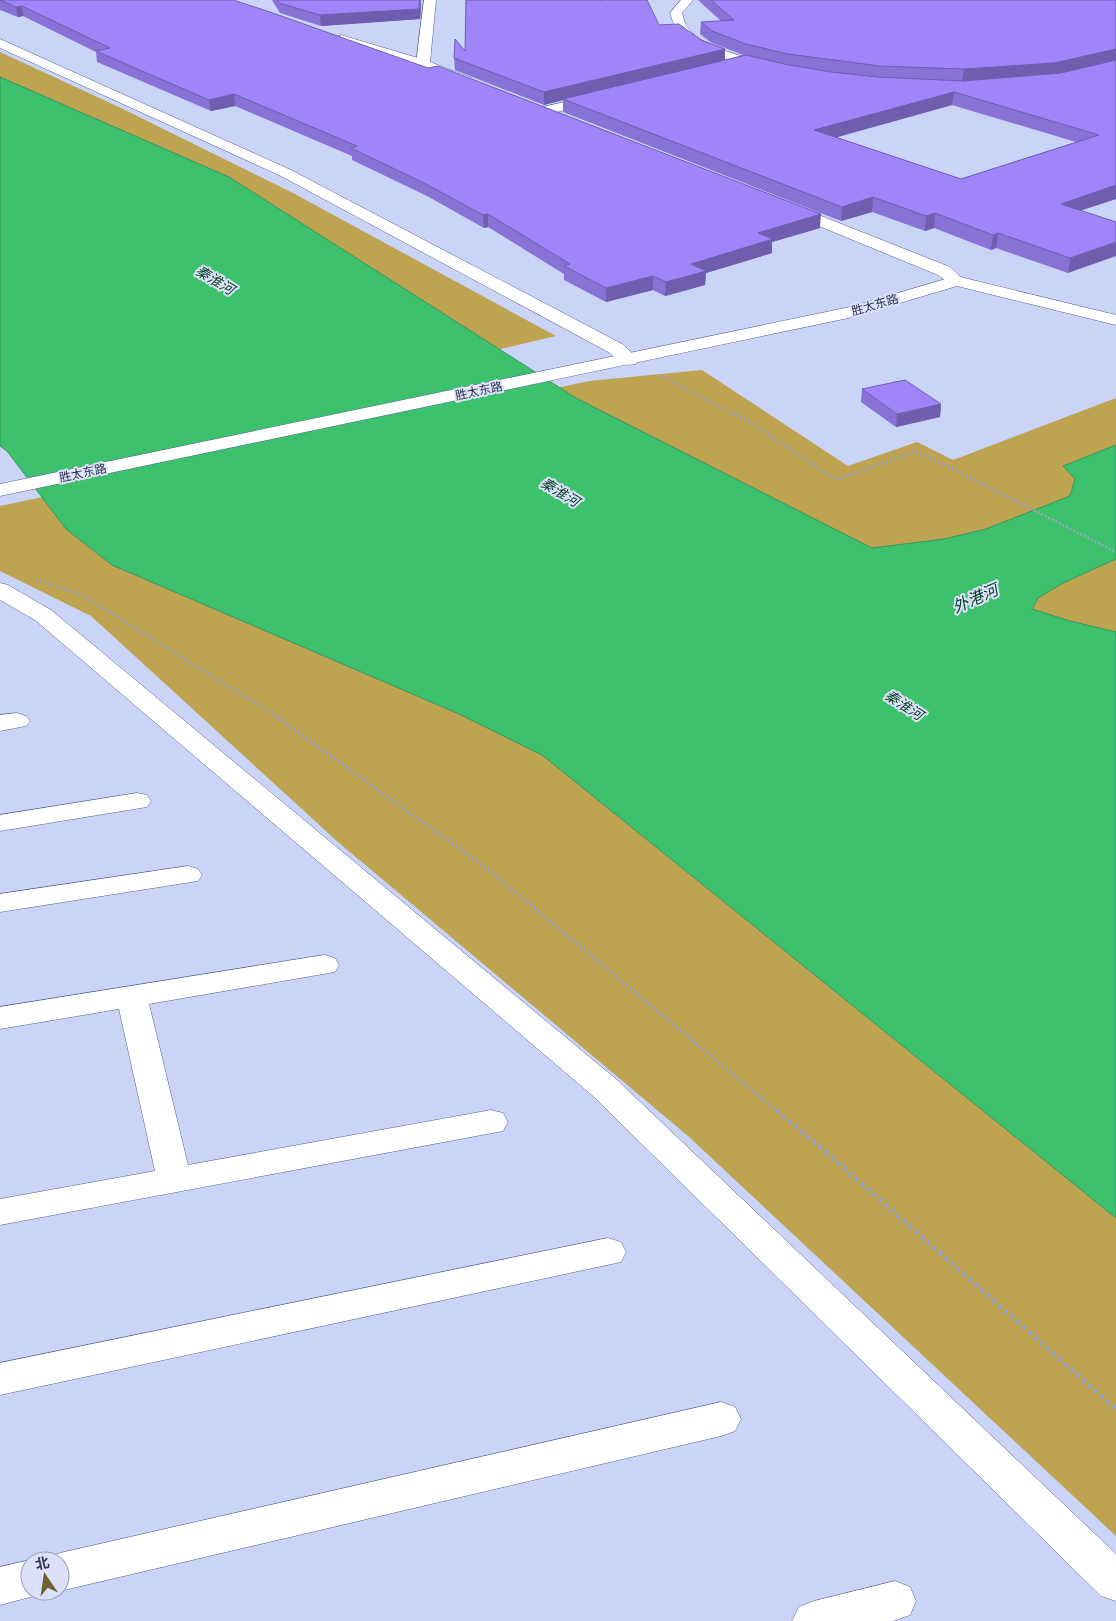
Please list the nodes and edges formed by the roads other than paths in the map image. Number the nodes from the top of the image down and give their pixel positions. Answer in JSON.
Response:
{"nodes":[{"id":1,"x":430,"y":0,"type":"edge"},
{"id":2,"x":687,"y":0,"type":"edge"},
{"id":3,"x":666,"y":1,"type":"dead end"},
{"id":4,"x":676,"y":13,"type":"junction"},
{"id":5,"x":330,"y":35,"type":"edge"},
{"id":6,"x":0,"y":43,"type":"edge"},
{"id":7,"x":743,"y":62,"type":"junction"},
{"id":8,"x":423,"y":64,"type":"junction"},
{"id":9,"x":724,"y":66,"type":"edge"},
{"id":10,"x":779,"y":70,"type":"edge"},
{"id":11,"x":479,"y":86,"type":"edge"},
{"id":12,"x":610,"y":95,"type":"edge"},
{"id":13,"x":571,"y":122,"type":"edge"},
{"id":14,"x":772,"y":201,"type":"edge"},
{"id":15,"x":950,"y":276,"type":"junction"},
{"id":16,"x":1116,"y":308,"type":"edge"},
{"id":17,"x":1116,"y":320,"type":"edge"},
{"id":18,"x":617,"y":358,"type":"junction"},
{"id":19,"x":0,"y":472,"type":"edge"},
{"id":20,"x":0,"y":490,"type":"edge"},
{"id":21,"x":14,"y":584,"type":"edge"},
{"id":22,"x":137,"y":801,"type":"dead end"},
{"id":23,"x":0,"y":823,"type":"edge"},
{"id":24,"x":188,"y":875,"type":"dead end"},
{"id":25,"x":0,"y":903,"type":"edge"},
{"id":26,"x":324,"y":965,"type":"dead end"},
{"id":27,"x":132,"y":996,"type":"junction"},
{"id":28,"x":0,"y":1018,"type":"edge"},
{"id":29,"x":491,"y":1122,"type":"dead end"},
{"id":30,"x":174,"y":1180,"type":"junction"},
{"id":31,"x":0,"y":1212,"type":"edge"},
{"id":32,"x":608,"y":1252,"type":"dead end"},
{"id":33,"x":0,"y":1379,"type":"edge"},
{"id":34,"x":721,"y":1419,"type":"dead end"},
{"id":35,"x":70,"y":1570,"type":"edge"},
{"id":36,"x":20,"y":1581,"type":"edge"},
{"id":37,"x":1116,"y":1582,"type":"edge"},
{"id":38,"x":0,"y":1586,"type":"edge"},
{"id":39,"x":895,"y":1601,"type":"dead end"},
{"id":40,"x":814,"y":1621,"type":"edge"}],
"edges":[{"from":1,"to":8,"type":"street"},
{"from":2,"to":4,"type":"street"},
{"from":3,"to":4,"type":"street"},
{"from":4,"to":7,"type":"street"},
{"from":5,"to":8,"type":"street"},
{"from":6,"to":18,"type":"street"},
{"from":7,"to":9,"type":"street"},
{"from":7,"to":10,"type":"street"},
{"from":8,"to":11,"type":"street"},
{"from":12,"to":13,"type":"street"},
{"from":14,"to":15,"type":"street","name":"胜太东路"},
{"from":15,"to":16,"type":"street","name":"胜太东路"},
{"from":15,"to":17,"type":"street","name":"胜太东路"},
{"from":15,"to":18,"type":"street","name":"胜太东路"},
{"from":18,"to":19,"type":"street","name":"胜太东路"},
{"from":18,"to":20,"type":"street","name":"胜太东路"},
{"from":21,"to":37,"type":"street"},
{"from":22,"to":23,"type":"street"},
{"from":24,"to":25,"type":"street"},
{"from":26,"to":27,"type":"street"},
{"from":27,"to":28,"type":"street"},
{"from":27,"to":30,"type":"street"},
{"from":29,"to":30,"type":"street"},
{"from":30,"to":31,"type":"street"},
{"from":32,"to":33,"type":"street"},
{"from":34,"to":35,"type":"street"},
{"from":36,"to":38,"type":"street"},
{"from":39,"to":40,"type":"street"}]}
